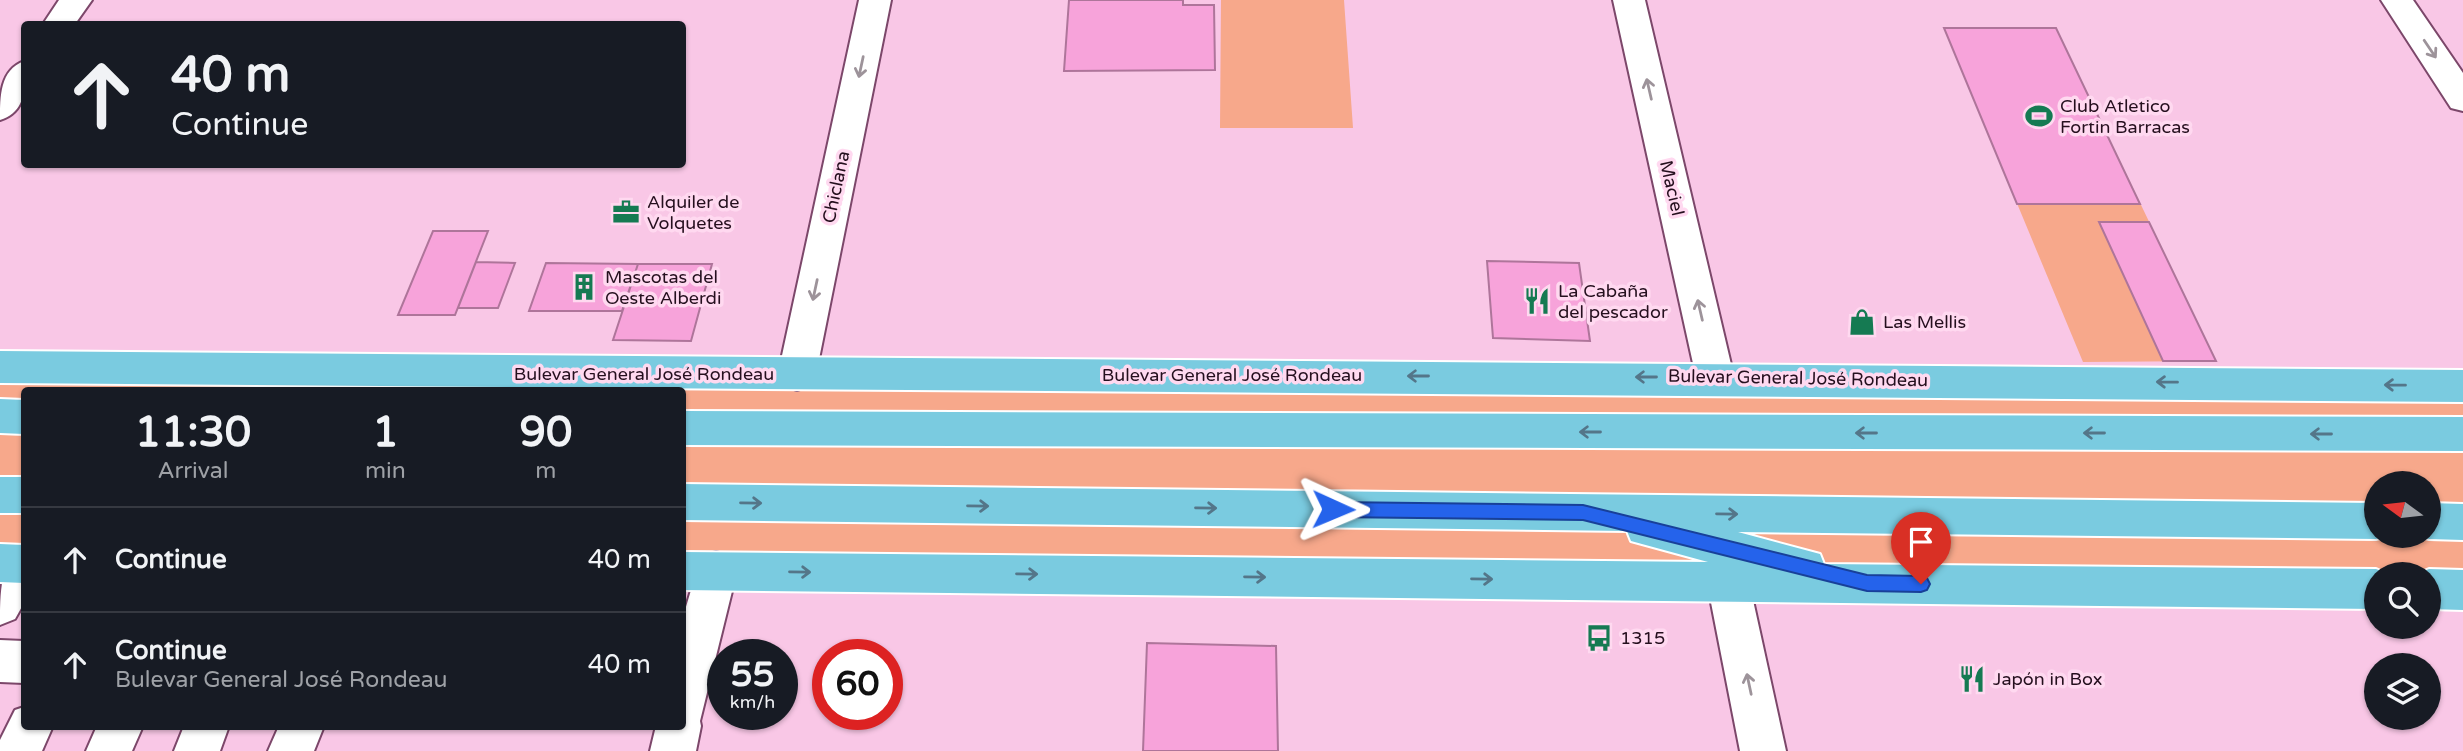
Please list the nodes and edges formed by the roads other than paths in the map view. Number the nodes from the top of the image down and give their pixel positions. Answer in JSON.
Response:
{"nodes":[{"id":1,"x":76,"y":0,"type":"edge"},
{"id":2,"x":875,"y":0,"type":"edge"},
{"id":3,"x":1629,"y":0,"type":"edge"},
{"id":4,"x":2397,"y":0,"type":"edge"},
{"id":5,"x":61,"y":21,"type":"edge"},
{"id":6,"x":21,"y":77,"type":"edge"},
{"id":7,"x":2463,"y":99,"type":"edge"},
{"id":8,"x":0,"y":108,"type":"edge"},
{"id":9,"x":0,"y":368,"type":"edge"},
{"id":10,"x":567,"y":374,"type":"junction"},
{"id":11,"x":797,"y":374,"type":"junction"},
{"id":12,"x":1715,"y":377,"type":"junction"},
{"id":13,"x":2463,"y":386,"type":"edge"},
{"id":14,"x":629,"y":387,"type":"edge"},
{"id":15,"x":686,"y":399,"type":"edge"},
{"id":16,"x":0,"y":416,"type":"edge"},
{"id":17,"x":21,"y":417,"type":"edge"},
{"id":18,"x":686,"y":428,"type":"edge"},
{"id":19,"x":838,"y":431,"type":"junction"},
{"id":20,"x":2463,"y":434,"type":"edge"},
{"id":21,"x":0,"y":495,"type":"edge"},
{"id":22,"x":21,"y":495,"type":"edge"},
{"id":23,"x":686,"y":502,"type":"edge"},
{"id":24,"x":1583,"y":512,"type":"junction"},
{"id":25,"x":2364,"y":521,"type":"edge"},
{"id":26,"x":2441,"y":521,"type":"edge"},
{"id":27,"x":2463,"y":522,"type":"edge"},
{"id":28,"x":0,"y":563,"type":"edge"},
{"id":29,"x":21,"y":564,"type":"edge"},
{"id":30,"x":21,"y":569,"type":"edge"},
{"id":31,"x":699,"y":571,"type":"edge"},
{"id":32,"x":1728,"y":582,"type":"junction"},
{"id":33,"x":1867,"y":583,"type":"junction"},
{"id":34,"x":2364,"y":589,"type":"edge"},
{"id":35,"x":2441,"y":589,"type":"edge"},
{"id":36,"x":2463,"y":590,"type":"edge"},
{"id":37,"x":0,"y":605,"type":"edge"},
{"id":38,"x":0,"y":661,"type":"edge"},
{"id":39,"x":21,"y":662,"type":"edge"},
{"id":40,"x":686,"y":677,"type":"edge"},
{"id":41,"x":29,"y":730,"type":"edge"},
{"id":42,"x":119,"y":730,"type":"edge"},
{"id":43,"x":205,"y":730,"type":"edge"},
{"id":44,"x":300,"y":730,"type":"edge"},
{"id":45,"x":677,"y":730,"type":"edge"},
{"id":46,"x":18,"y":751,"type":"edge"},
{"id":47,"x":109,"y":751,"type":"edge"},
{"id":48,"x":197,"y":751,"type":"edge"},
{"id":49,"x":291,"y":751,"type":"edge"},
{"id":50,"x":673,"y":751,"type":"edge"},
{"id":51,"x":1763,"y":751,"type":"edge"}],
"edges":[{"from":1,"to":5,"type":"street"},
{"from":2,"to":11,"type":"street","name":"Chiclana","one_way":true},
{"from":12,"to":3,"type":"street","name":"Maciel","one_way":true},
{"from":4,"to":7,"type":"street","one_way":true},
{"from":6,"to":8,"type":"street"},
{"from":9,"to":10,"type":"main road","name":"Bulevar General José Rondeau"},
{"from":10,"to":11,"type":"main road","name":"Bulevar General José Rondeau"},
{"from":10,"to":14,"type":"main road"},
{"from":12,"to":11,"type":"main road","name":"Bulevar General José Rondeau","one_way":true},
{"from":13,"to":12,"type":"main road","name":"Bulevar General José Rondeau","one_way":true},
{"from":15,"to":19,"type":"main road"},
{"from":16,"to":17,"type":"main road"},
{"from":18,"to":19,"type":"main road"},
{"from":20,"to":19,"type":"main road","one_way":true},
{"from":21,"to":22,"type":"main road"},
{"from":23,"to":24,"type":"main road","one_way":true},
{"from":24,"to":25,"type":"main road","one_way":true},
{"from":24,"to":33,"type":"main road"},
{"from":26,"to":27,"type":"main road"},
{"from":28,"to":29,"type":"main road"},
{"from":30,"to":37,"type":"street"},
{"from":31,"to":32,"type":"main road","one_way":true},
{"from":31,"to":40,"type":"street"},
{"from":32,"to":33,"type":"main road"},
{"from":51,"to":32,"type":"street","one_way":true},
{"from":33,"to":34,"type":"main road"},
{"from":35,"to":36,"type":"main road"},
{"from":38,"to":39,"type":"street"},
{"from":41,"to":46,"type":"street"},
{"from":42,"to":47,"type":"street"},
{"from":43,"to":48,"type":"street"},
{"from":44,"to":49,"type":"street"},
{"from":45,"to":50,"type":"street"}]}
